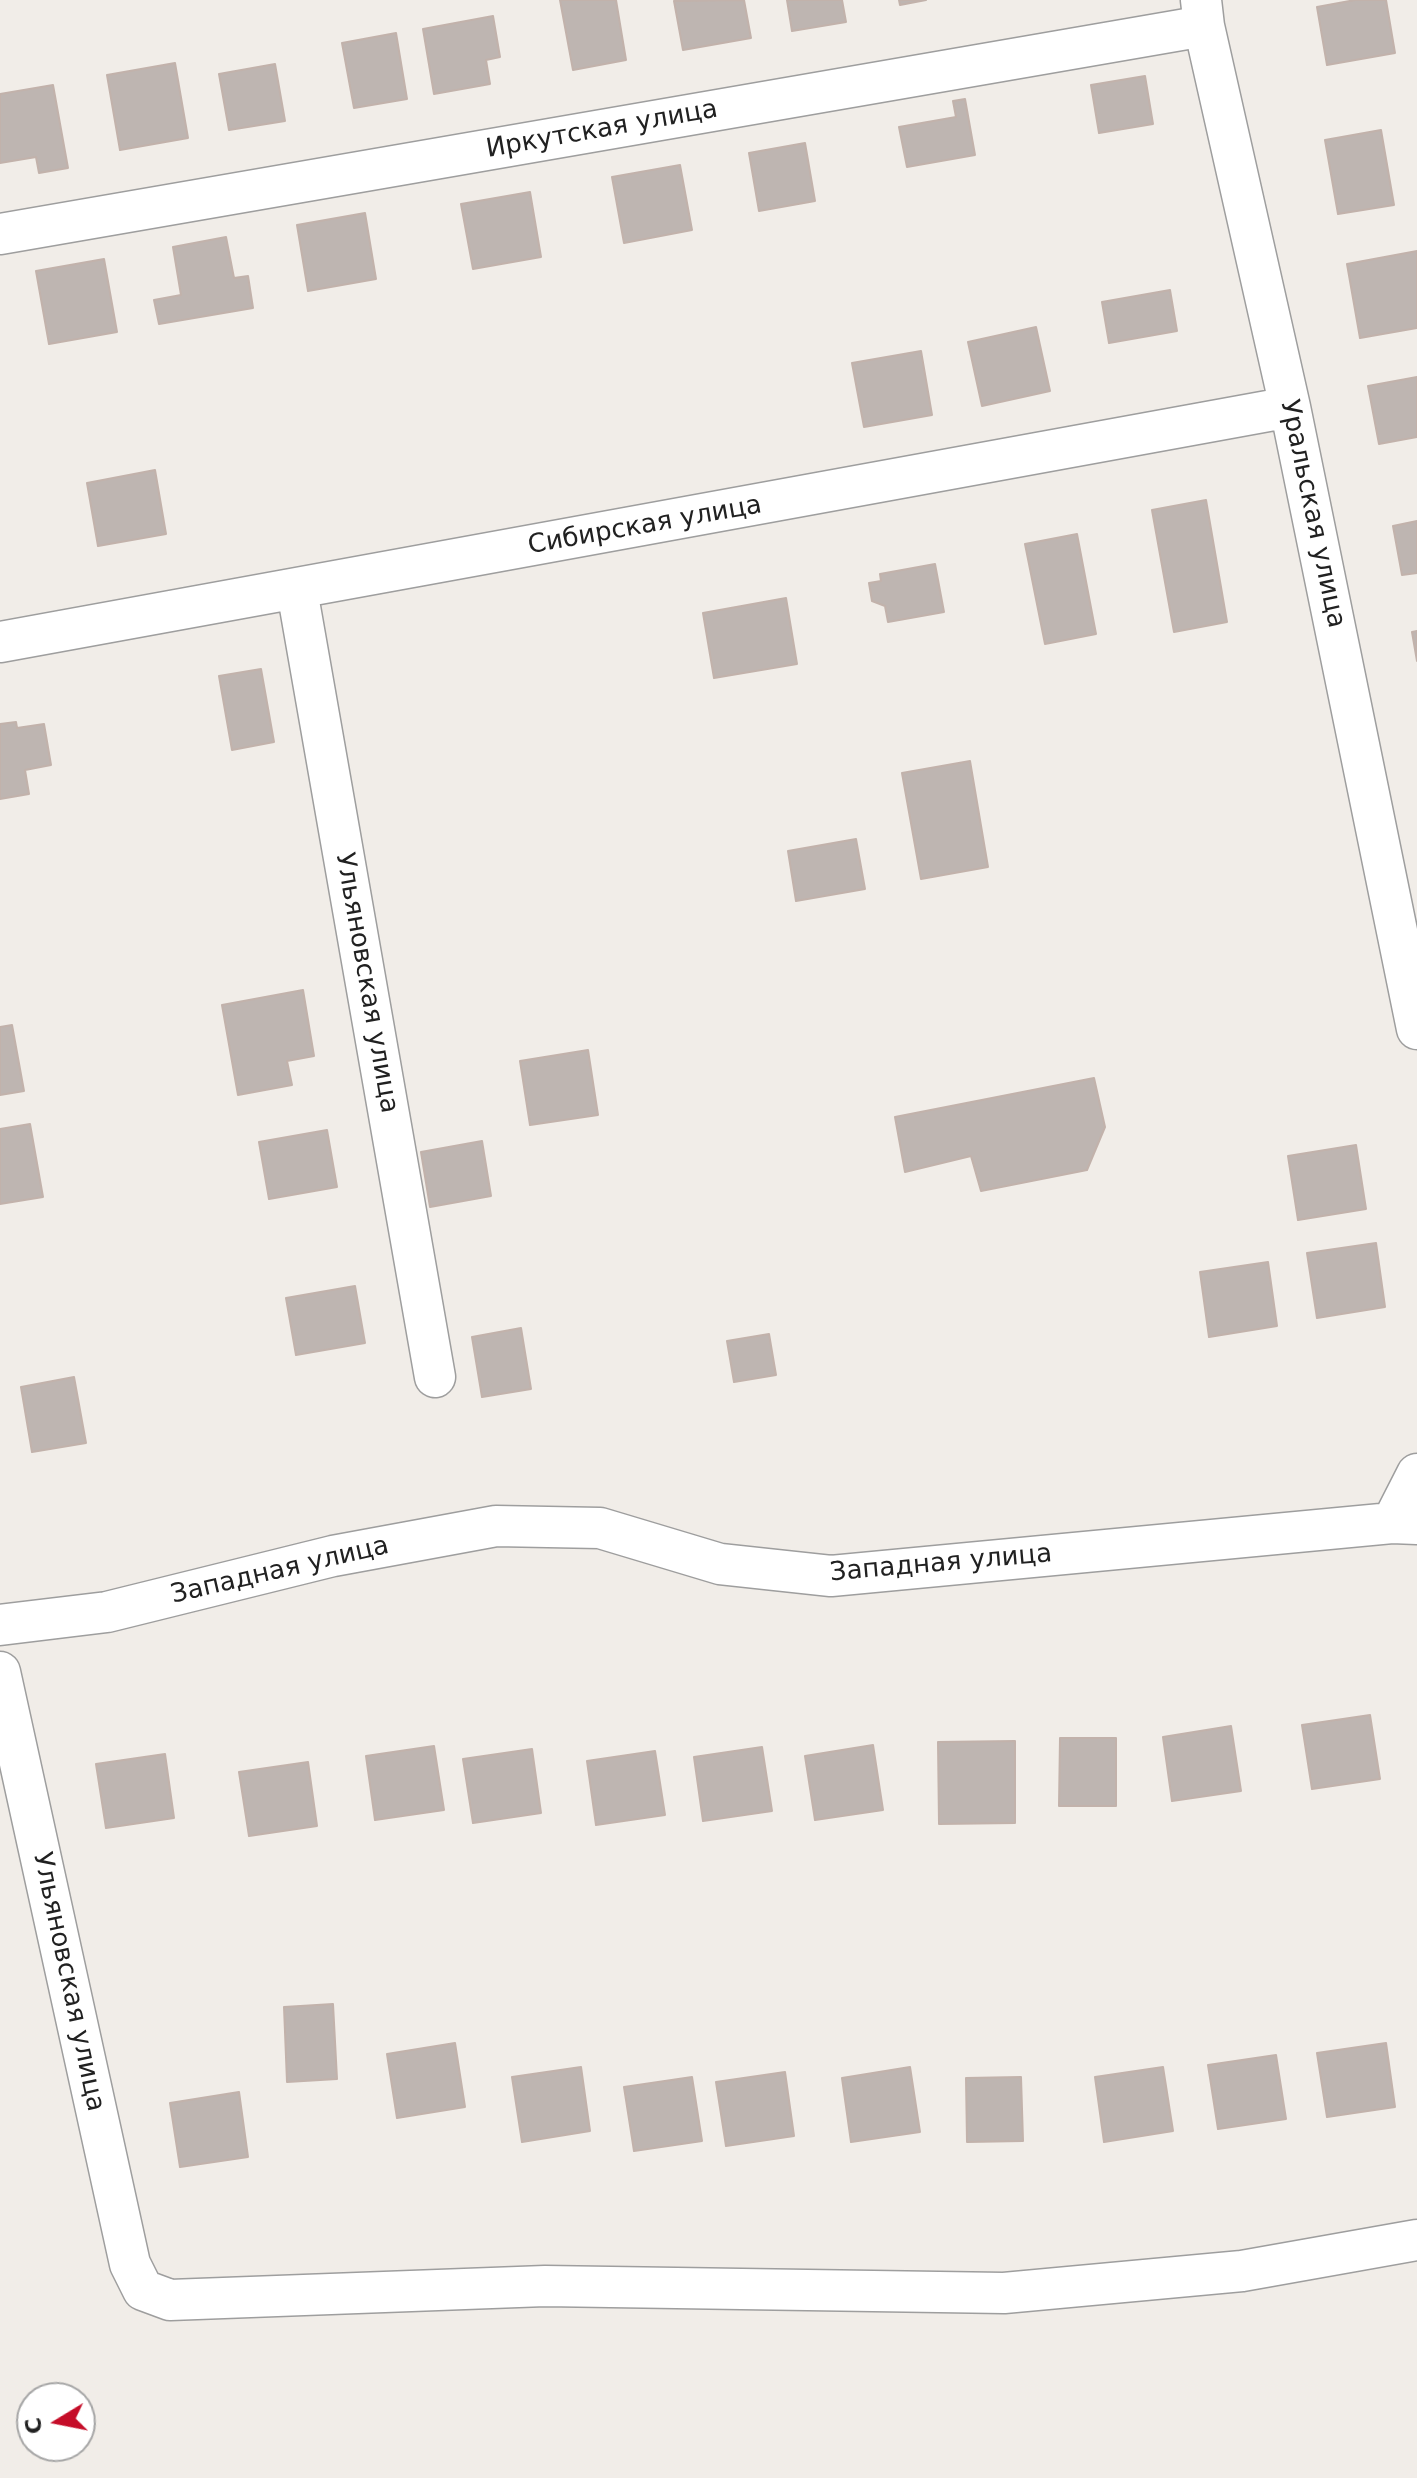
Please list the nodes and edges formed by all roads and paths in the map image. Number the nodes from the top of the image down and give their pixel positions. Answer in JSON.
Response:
{"nodes":[{"id":1,"x":1203,"y":13,"type":"edge"},
{"id":2,"x":0,"y":234,"type":"edge"},
{"id":3,"x":1290,"y":407,"type":"junction"},
{"id":4,"x":297,"y":590,"type":"junction"},
{"id":5,"x":0,"y":642,"type":"edge"},
{"id":6,"x":1417,"y":1029,"type":"edge"},
{"id":7,"x":435,"y":1377,"type":"dead end"},
{"id":8,"x":1417,"y":1474,"type":"edge"},
{"id":9,"x":1405,"y":1523,"type":"edge"},
{"id":10,"x":0,"y":1625,"type":"edge"},
{"id":11,"x":0,"y":1672,"type":"edge"},
{"id":12,"x":1417,"y":2240,"type":"edge"}],
"edges":[{"from":1,"to":2,"type":"street","name":"Иркутская улица"},
{"from":1,"to":3,"type":"street","name":"Уральская улица"},
{"from":3,"to":4,"type":"street","name":"Сибирская улица"},
{"from":3,"to":6,"type":"street","name":"Уральская улица"},
{"from":4,"to":5,"type":"street","name":"Сибирская улица"},
{"from":4,"to":7,"type":"street","name":"Ульяновская улица"},
{"from":8,"to":9,"type":"street"},
{"from":9,"to":10,"type":"street","name":"Западная улица"},
{"from":11,"to":12,"type":"street","name":"Ульяновская улица"}]}
